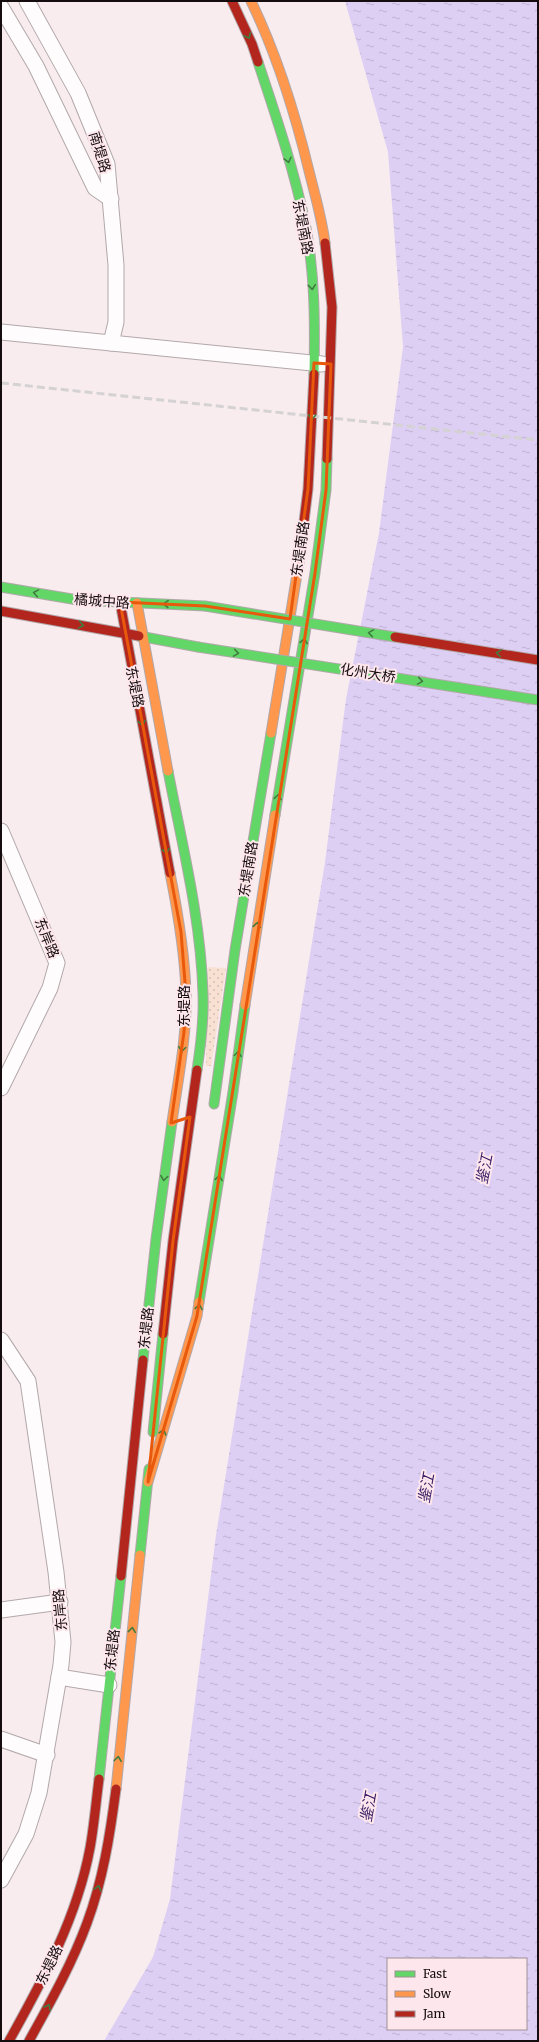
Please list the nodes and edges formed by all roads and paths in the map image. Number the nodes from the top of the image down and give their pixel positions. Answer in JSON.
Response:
{"nodes":[{"id":1,"x":26,"y":1,"type":"edge"},
{"id":2,"x":232,"y":1,"type":"edge"},
{"id":3,"x":251,"y":1,"type":"edge"},
{"id":4,"x":1,"y":7,"type":"edge"},
{"id":5,"x":111,"y":199,"type":"junction"},
{"id":6,"x":1,"y":332,"type":"edge"},
{"id":7,"x":111,"y":343,"type":"junction"},
{"id":8,"x":314,"y":363,"type":"junction"},
{"id":9,"x":331,"y":364,"type":"junction"},
{"id":10,"x":1,"y":587,"type":"edge"},
{"id":11,"x":120,"y":602,"type":"junction"},
{"id":12,"x":137,"y":603,"type":"junction"},
{"id":13,"x":1,"y":611,"type":"edge"},
{"id":14,"x":125,"y":633,"type":"junction"},
{"id":15,"x":143,"y":637,"type":"junction"},
{"id":16,"x":198,"y":647,"type":"joint"},
{"id":17,"x":538,"y":660,"type":"edge"},
{"id":18,"x":538,"y":700,"type":"edge"},
{"id":19,"x":2,"y":834,"type":"edge"},
{"id":20,"x":1,"y":1088,"type":"edge"},
{"id":21,"x":233,"y":1092,"type":"junction"},
{"id":22,"x":208,"y":1107,"type":"junction"},
{"id":23,"x":190,"y":1118,"type":"junction"},
{"id":24,"x":171,"y":1123,"type":"junction"},
{"id":25,"x":1,"y":1340,"type":"edge"},
{"id":26,"x":148,"y":1482,"type":"junction"},
{"id":27,"x":60,"y":1602,"type":"junction"},
{"id":28,"x":1,"y":1610,"type":"edge"},
{"id":29,"x":59,"y":1677,"type":"junction"},
{"id":30,"x":109,"y":1685,"type":"junction"},
{"id":31,"x":1,"y":1739,"type":"edge"},
{"id":32,"x":47,"y":1755,"type":"junction"},
{"id":33,"x":1,"y":1880,"type":"edge"},
{"id":34,"x":9,"y":2041,"type":"edge"},
{"id":35,"x":29,"y":2041,"type":"edge"}],
"edges":[{"from":1,"to":5,"type":"street","name":"南堤路"},
{"from":2,"to":8,"type":"main road","name":"东堤南路","one_way":true},
{"from":3,"to":9,"type":"main road","name":"东堤南路"},
{"from":4,"to":5,"type":"street"},
{"from":5,"to":7,"type":"street","name":"南堤路"},
{"from":6,"to":7,"type":"street"},
{"from":7,"to":8,"type":"street"},
{"from":8,"to":9,"type":"street"},
{"from":8,"to":22,"type":"main road","name":"东堤南路","one_way":true},
{"from":21,"to":9,"type":"main road","name":"东堤南路","one_way":true},
{"from":11,"to":10,"type":"main road","name":"橘城中路","one_way":true},
{"from":11,"to":12,"type":"main road","name":"橘城中路"},
{"from":11,"to":14,"type":"main road","name":"东堤路"},
{"from":12,"to":15,"type":"main road","name":"东堤路"},
{"from":17,"to":12,"type":"main road","name":"橘城中路","one_way":true,"bridge":true},
{"from":13,"to":14,"type":"main road","name":"橘城中路","one_way":true},
{"from":14,"to":15,"type":"main road","name":"橘城中路"},
{"from":14,"to":24,"type":"main road","name":"东堤路","one_way":true},
{"from":15,"to":16,"type":"main road","name":"橘城中路"},
{"from":15,"to":23,"type":"main road","name":"东堤路"},
{"from":16,"to":18,"type":"main road","name":"化州大桥","one_way":true,"bridge":true},
{"from":19,"to":20,"type":"street","name":"东岸路"},
{"from":21,"to":22,"type":"main road"},
{"from":26,"to":21,"type":"main road","name":"东堤南路","one_way":true},
{"from":22,"to":23,"type":"main road"},
{"from":23,"to":24,"type":"main road"},
{"from":23,"to":26,"type":"main road","name":"东堤路"},
{"from":24,"to":30,"type":"main road","name":"东堤路","one_way":true},
{"from":25,"to":27,"type":"street","name":"东岸路"},
{"from":35,"to":26,"type":"main road","name":"东堤路","one_way":true},
{"from":27,"to":28,"type":"street"},
{"from":27,"to":29,"type":"street","name":"东岸路"},
{"from":29,"to":30,"type":"street"},
{"from":29,"to":32,"type":"street","name":"东岸路"},
{"from":30,"to":34,"type":"main road","name":"东堤路"},
{"from":31,"to":32,"type":"street"},
{"from":32,"to":33,"type":"street","name":"东岸路"}]}
